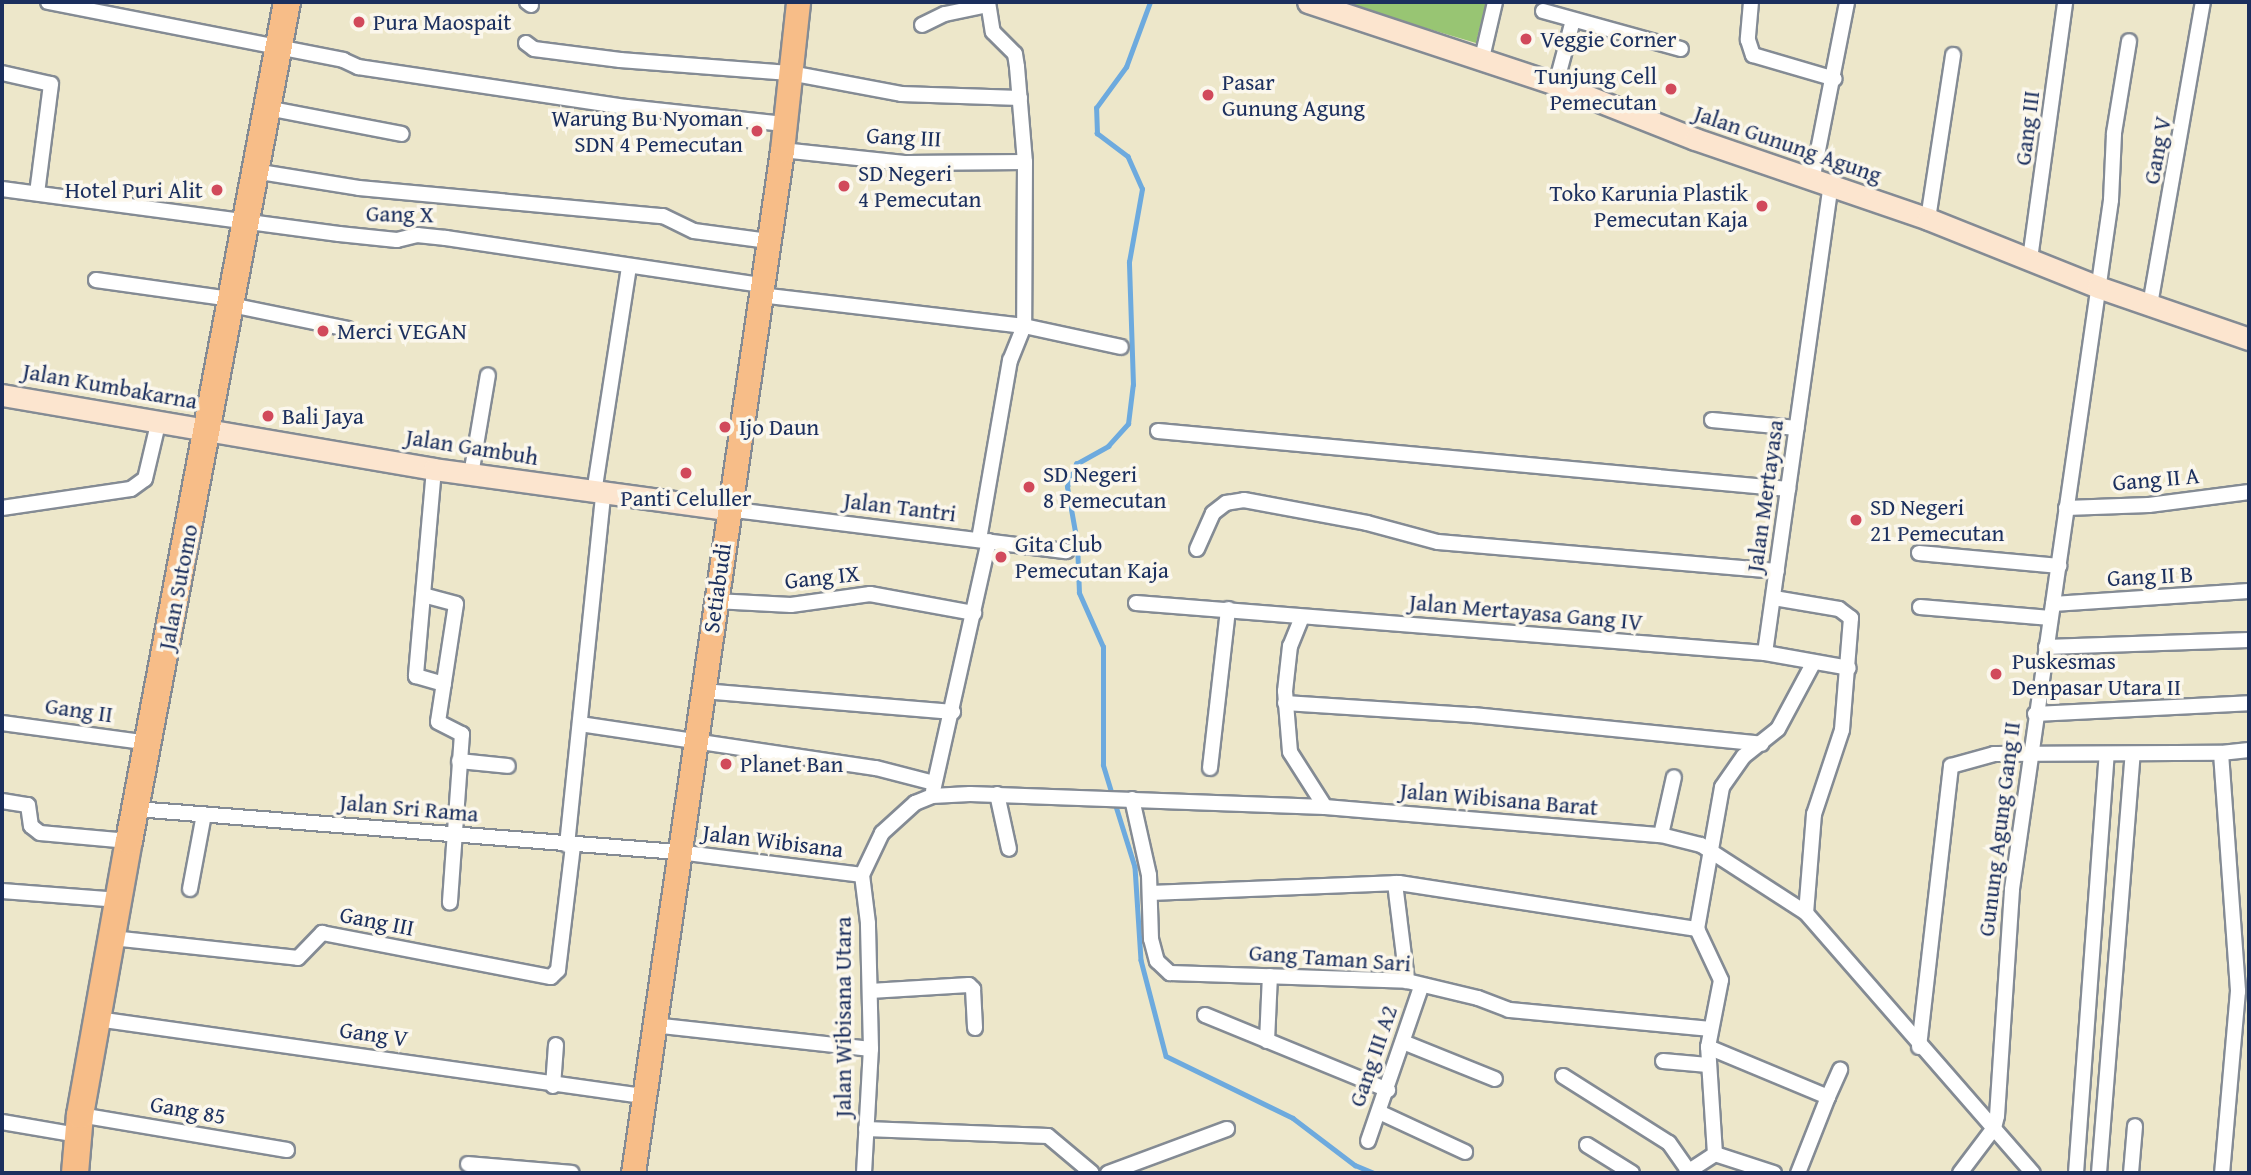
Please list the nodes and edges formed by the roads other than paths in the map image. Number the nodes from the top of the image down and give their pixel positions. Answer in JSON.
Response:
{"nodes":[{"id":1,"x":48,"y":2,"type":"edge"},
{"id":2,"x":287,"y":2,"type":"edge"},
{"id":3,"x":798,"y":2,"type":"edge"},
{"id":4,"x":1308,"y":2,"type":"edge"},
{"id":5,"x":1495,"y":2,"type":"edge"},
{"id":6,"x":1751,"y":2,"type":"edge"},
{"id":7,"x":1847,"y":2,"type":"edge"},
{"id":8,"x":2065,"y":2,"type":"edge"},
{"id":9,"x":2203,"y":2,"type":"edge"},
{"id":10,"x":988,"y":4,"type":"edge"},
{"id":11,"x":1543,"y":11,"type":"dead end"},
{"id":12,"x":1573,"y":20,"type":"junction"},
{"id":13,"x":922,"y":25,"type":"dead end"},
{"id":14,"x":2129,"y":41,"type":"dead end"},
{"id":15,"x":526,"y":43,"type":"dead end"},
{"id":16,"x":1681,"y":49,"type":"dead end"},
{"id":17,"x":278,"y":50,"type":"junction"},
{"id":18,"x":1953,"y":55,"type":"dead end"},
{"id":19,"x":1482,"y":58,"type":"junction"},
{"id":20,"x":2,"y":73,"type":"edge"},
{"id":21,"x":790,"y":73,"type":"junction"},
{"id":22,"x":1835,"y":79,"type":"junction"},
{"id":23,"x":1556,"y":84,"type":"junction"},
{"id":24,"x":1020,"y":98,"type":"junction"},
{"id":25,"x":267,"y":108,"type":"junction"},
{"id":26,"x":784,"y":124,"type":"junction"},
{"id":27,"x":402,"y":134,"type":"dead end"},
{"id":28,"x":782,"y":150,"type":"junction"},
{"id":29,"x":1025,"y":162,"type":"junction"},
{"id":30,"x":254,"y":171,"type":"junction"},
{"id":31,"x":1821,"y":184,"type":"junction"},
{"id":32,"x":2,"y":189,"type":"edge"},
{"id":33,"x":37,"y":193,"type":"junction"},
{"id":34,"x":1928,"y":219,"type":"junction"},
{"id":35,"x":246,"y":221,"type":"junction"},
{"id":36,"x":768,"y":241,"type":"junction"},
{"id":37,"x":2030,"y":259,"type":"junction"},
{"id":38,"x":629,"y":267,"type":"junction"},
{"id":39,"x":96,"y":280,"type":"dead end"},
{"id":40,"x":2098,"y":286,"type":"junction"},
{"id":41,"x":761,"y":290,"type":"junction"},
{"id":42,"x":232,"y":302,"type":"junction"},
{"id":43,"x":2150,"y":305,"type":"junction"},
{"id":44,"x":1024,"y":326,"type":"junction"},
{"id":45,"x":348,"y":329,"type":"dead end"},
{"id":46,"x":2249,"y":339,"type":"edge"},
{"id":47,"x":1121,"y":347,"type":"dead end"},
{"id":48,"x":488,"y":375,"type":"dead end"},
{"id":49,"x":2,"y":395,"type":"edge"},
{"id":50,"x":159,"y":420,"type":"junction"},
{"id":51,"x":1712,"y":420,"type":"dead end"},
{"id":52,"x":1797,"y":428,"type":"junction"},
{"id":53,"x":209,"y":430,"type":"junction"},
{"id":54,"x":1158,"y":431,"type":"dead end"},
{"id":55,"x":434,"y":469,"type":"junction"},
{"id":56,"x":471,"y":475,"type":"junction"},
{"id":57,"x":1788,"y":489,"type":"junction"},
{"id":58,"x":2249,"y":492,"type":"edge"},
{"id":59,"x":599,"y":494,"type":"junction"},
{"id":60,"x":2,"y":508,"type":"edge"},
{"id":61,"x":2066,"y":508,"type":"junction"},
{"id":62,"x":727,"y":509,"type":"junction"},
{"id":63,"x":984,"y":540,"type":"junction"},
{"id":64,"x":1197,"y":549,"type":"dead end"},
{"id":65,"x":1066,"y":551,"type":"dead end"},
{"id":66,"x":1919,"y":554,"type":"dead end"},
{"id":67,"x":2059,"y":566,"type":"junction"},
{"id":68,"x":1777,"y":571,"type":"junction"},
{"id":69,"x":2249,"y":590,"type":"edge"},
{"id":70,"x":423,"y":595,"type":"junction"},
{"id":71,"x":1774,"y":598,"type":"junction"},
{"id":72,"x":715,"y":601,"type":"junction"},
{"id":73,"x":1136,"y":603,"type":"dead end"},
{"id":74,"x":1920,"y":607,"type":"dead end"},
{"id":75,"x":1228,"y":609,"type":"junction"},
{"id":76,"x":2052,"y":611,"type":"junction"},
{"id":77,"x":974,"y":613,"type":"junction"},
{"id":78,"x":1302,"y":617,"type":"junction"},
{"id":79,"x":2249,"y":640,"type":"edge"},
{"id":80,"x":2046,"y":647,"type":"junction"},
{"id":81,"x":1765,"y":653,"type":"junction"},
{"id":82,"x":1814,"y":662,"type":"junction"},
{"id":83,"x":1849,"y":667,"type":"junction"},
{"id":84,"x":444,"y":684,"type":"junction"},
{"id":85,"x":703,"y":691,"type":"junction"},
{"id":86,"x":1284,"y":703,"type":"junction"},
{"id":87,"x":2249,"y":703,"type":"edge"},
{"id":88,"x":953,"y":712,"type":"junction"},
{"id":89,"x":2035,"y":714,"type":"junction"},
{"id":90,"x":2,"y":723,"type":"edge"},
{"id":91,"x":580,"y":724,"type":"junction"},
{"id":92,"x":697,"y":740,"type":"junction"},
{"id":93,"x":149,"y":743,"type":"junction"},
{"id":94,"x":1762,"y":744,"type":"junction"},
{"id":95,"x":2249,"y":750,"type":"edge"},
{"id":96,"x":2221,"y":753,"type":"junction"},
{"id":97,"x":2030,"y":754,"type":"junction"},
{"id":98,"x":2107,"y":754,"type":"junction"},
{"id":99,"x":2133,"y":754,"type":"junction"},
{"id":100,"x":459,"y":761,"type":"junction"},
{"id":101,"x":509,"y":766,"type":"dead end"},
{"id":102,"x":1210,"y":768,"type":"dead end"},
{"id":103,"x":1674,"y":777,"type":"dead end"},
{"id":104,"x":933,"y":790,"type":"junction"},
{"id":105,"x":997,"y":794,"type":"junction"},
{"id":106,"x":1127,"y":799,"type":"junction"},
{"id":107,"x":2,"y":801,"type":"edge"},
{"id":108,"x":1325,"y":807,"type":"junction"},
{"id":109,"x":136,"y":809,"type":"junction"},
{"id":110,"x":204,"y":814,"type":"junction"},
{"id":111,"x":455,"y":834,"type":"junction"},
{"id":112,"x":1661,"y":835,"type":"junction"},
{"id":113,"x":129,"y":841,"type":"junction"},
{"id":114,"x":570,"y":846,"type":"junction"},
{"id":115,"x":1009,"y":849,"type":"dead end"},
{"id":116,"x":1709,"y":850,"type":"junction"},
{"id":117,"x":678,"y":852,"type":"junction"},
{"id":118,"x":862,"y":875,"type":"junction"},
{"id":119,"x":1395,"y":883,"type":"junction"},
{"id":120,"x":190,"y":889,"type":"dead end"},
{"id":121,"x":2,"y":891,"type":"edge"},
{"id":122,"x":1150,"y":893,"type":"junction"},
{"id":123,"x":120,"y":900,"type":"junction"},
{"id":124,"x":450,"y":903,"type":"dead end"},
{"id":125,"x":1806,"y":913,"type":"junction"},
{"id":126,"x":1697,"y":929,"type":"junction"},
{"id":127,"x":113,"y":938,"type":"junction"},
{"id":128,"x":1270,"y":976,"type":"junction"},
{"id":129,"x":1414,"y":984,"type":"junction"},
{"id":130,"x":870,"y":991,"type":"junction"},
{"id":131,"x":1205,"y":1015,"type":"dead end"},
{"id":132,"x":97,"y":1019,"type":"junction"},
{"id":133,"x":653,"y":1025,"type":"junction"},
{"id":134,"x":975,"y":1028,"type":"dead end"},
{"id":135,"x":1709,"y":1029,"type":"junction"},
{"id":136,"x":1267,"y":1041,"type":"junction"},
{"id":137,"x":1403,"y":1042,"type":"junction"},
{"id":138,"x":556,"y":1045,"type":"dead end"},
{"id":139,"x":1919,"y":1047,"type":"junction"},
{"id":140,"x":871,"y":1048,"type":"junction"},
{"id":141,"x":1708,"y":1048,"type":"junction"},
{"id":142,"x":1663,"y":1061,"type":"dead end"},
{"id":143,"x":1708,"y":1065,"type":"junction"},
{"id":144,"x":1840,"y":1070,"type":"dead end"},
{"id":145,"x":1563,"y":1076,"type":"dead end"},
{"id":146,"x":1494,"y":1079,"type":"dead end"},
{"id":147,"x":553,"y":1086,"type":"junction"},
{"id":148,"x":1388,"y":1090,"type":"junction"},
{"id":149,"x":643,"y":1096,"type":"junction"},
{"id":150,"x":1828,"y":1097,"type":"junction"},
{"id":151,"x":1379,"y":1112,"type":"junction"},
{"id":152,"x":2,"y":1122,"type":"edge"},
{"id":153,"x":79,"y":1125,"type":"junction"},
{"id":154,"x":2135,"y":1126,"type":"dead end"},
{"id":155,"x":1994,"y":1128,"type":"junction"},
{"id":156,"x":866,"y":1129,"type":"junction"},
{"id":157,"x":1227,"y":1129,"type":"dead end"},
{"id":158,"x":1368,"y":1141,"type":"dead end"},
{"id":159,"x":1587,"y":1145,"type":"dead end"},
{"id":160,"x":287,"y":1150,"type":"dead end"},
{"id":161,"x":1465,"y":1152,"type":"dead end"},
{"id":162,"x":1715,"y":1154,"type":"junction"},
{"id":163,"x":468,"y":1164,"type":"dead end"},
{"id":164,"x":75,"y":1173,"type":"edge"},
{"id":165,"x":572,"y":1173,"type":"edge"},
{"id":166,"x":633,"y":1173,"type":"edge"},
{"id":167,"x":864,"y":1173,"type":"edge"},
{"id":168,"x":1092,"y":1173,"type":"edge"},
{"id":169,"x":1108,"y":1173,"type":"edge"},
{"id":170,"x":1632,"y":1173,"type":"edge"},
{"id":171,"x":1688,"y":1173,"type":"edge"},
{"id":172,"x":1774,"y":1173,"type":"edge"},
{"id":173,"x":1798,"y":1173,"type":"edge"},
{"id":174,"x":1960,"y":1173,"type":"edge"},
{"id":175,"x":2033,"y":1173,"type":"edge"},
{"id":176,"x":2076,"y":1173,"type":"edge"},
{"id":177,"x":2099,"y":1173,"type":"edge"},
{"id":178,"x":2131,"y":1173,"type":"edge"},
{"id":179,"x":2222,"y":1173,"type":"edge"}],
"edges":[{"from":1,"to":17,"type":"street"},
{"from":2,"to":17,"type":"highway","name":"Jalan Sutomo"},
{"from":3,"to":21,"type":"main road","name":"Setiabudi"},
{"from":4,"to":19,"type":"main road","name":"Jalan Gunung Agung"},
{"from":5,"to":19,"type":"street"},
{"from":6,"to":22,"type":"street"},
{"from":7,"to":22,"type":"street","name":"Jalan Mertayasa"},
{"from":8,"to":37,"type":"street","name":"Gang III"},
{"from":9,"to":43,"type":"street","name":"Gang V"},
{"from":10,"to":13,"type":"street"},
{"from":10,"to":24,"type":"street"},
{"from":11,"to":12,"type":"street"},
{"from":12,"to":16,"type":"street"},
{"from":12,"to":23,"type":"street"},
{"from":14,"to":40,"type":"street","name":"Gunung Agung Gang II"},
{"from":15,"to":21,"type":"street"},
{"from":17,"to":25,"type":"highway","name":"Jalan Sutomo"},
{"from":17,"to":26,"type":"street"},
{"from":18,"to":34,"type":"street"},
{"from":19,"to":23,"type":"main road","name":"Jalan Gunung Agung"},
{"from":20,"to":33,"type":"street"},
{"from":21,"to":24,"type":"street"},
{"from":21,"to":26,"type":"main road","name":"Setiabudi"},
{"from":22,"to":31,"type":"street","name":"Jalan Mertayasa"},
{"from":23,"to":31,"type":"main road","name":"Jalan Gunung Agung"},
{"from":24,"to":29,"type":"street"},
{"from":25,"to":27,"type":"street"},
{"from":25,"to":30,"type":"highway","name":"Jalan Sutomo"},
{"from":26,"to":28,"type":"main road","name":"Setiabudi"},
{"from":28,"to":29,"type":"street","name":"Gang III"},
{"from":28,"to":36,"type":"main road","name":"Setiabudi"},
{"from":29,"to":44,"type":"street"},
{"from":30,"to":35,"type":"highway","name":"Jalan Sutomo"},
{"from":30,"to":36,"type":"street"},
{"from":31,"to":34,"type":"main road","name":"Jalan Gunung Agung"},
{"from":31,"to":52,"type":"street","name":"Jalan Mertayasa"},
{"from":32,"to":33,"type":"street","name":"Gang X"},
{"from":33,"to":35,"type":"street","name":"Gang X"},
{"from":34,"to":37,"type":"main road","name":"Jalan Gunung Agung"},
{"from":35,"to":38,"type":"street","name":"Gang X"},
{"from":35,"to":42,"type":"highway","name":"Jalan Sutomo"},
{"from":36,"to":41,"type":"main road","name":"Setiabudi"},
{"from":37,"to":40,"type":"main road","name":"Jalan Gunung Agung"},
{"from":38,"to":41,"type":"street","name":"Gang X"},
{"from":38,"to":59,"type":"street"},
{"from":39,"to":42,"type":"street"},
{"from":40,"to":43,"type":"main road","name":"Jalan Gunung Agung"},
{"from":40,"to":61,"type":"street","name":"Gunung Agung Gang II"},
{"from":41,"to":44,"type":"street","name":"Gang X"},
{"from":41,"to":62,"type":"main road","name":"Setiabudi"},
{"from":42,"to":45,"type":"street"},
{"from":42,"to":53,"type":"highway","name":"Jalan Sutomo"},
{"from":43,"to":46,"type":"main road","name":"Jalan Gunung Agung"},
{"from":44,"to":47,"type":"street","name":"Gang X"},
{"from":44,"to":63,"type":"street"},
{"from":48,"to":56,"type":"street"},
{"from":49,"to":50,"type":"main road","name":"Jalan Kumbakarna"},
{"from":50,"to":53,"type":"main road","name":"Jalan Kumbakarna"},
{"from":50,"to":60,"type":"street"},
{"from":51,"to":52,"type":"street"},
{"from":52,"to":57,"type":"street","name":"Jalan Mertayasa"},
{"from":53,"to":55,"type":"main road","name":"Jalan Gambuh"},
{"from":53,"to":93,"type":"highway","name":"Jalan Sutomo"},
{"from":54,"to":57,"type":"street"},
{"from":55,"to":56,"type":"main road","name":"Jalan Gambuh"},
{"from":55,"to":70,"type":"street"},
{"from":56,"to":59,"type":"main road","name":"Jalan Gambuh"},
{"from":57,"to":68,"type":"street","name":"Jalan Mertayasa"},
{"from":58,"to":61,"type":"street","name":"Gang II A"},
{"from":59,"to":62,"type":"main road","name":"Jalan Gambuh"},
{"from":59,"to":91,"type":"street"},
{"from":61,"to":67,"type":"street","name":"Gunung Agung Gang II"},
{"from":62,"to":63,"type":"street","name":"Jalan Tantri"},
{"from":62,"to":72,"type":"main road","name":"Setiabudi"},
{"from":63,"to":65,"type":"street","name":"Jalan Tantri"},
{"from":63,"to":77,"type":"street"},
{"from":64,"to":68,"type":"street"},
{"from":66,"to":67,"type":"street"},
{"from":67,"to":76,"type":"street","name":"Gunung Agung Gang II"},
{"from":68,"to":71,"type":"street","name":"Jalan Mertayasa"},
{"from":69,"to":76,"type":"street","name":"Gang II B"},
{"from":70,"to":84,"type":"street"},
{"from":70,"to":84,"type":"street"},
{"from":71,"to":81,"type":"street"},
{"from":71,"to":83,"type":"street","name":"Jalan Mertayasa"},
{"from":72,"to":77,"type":"street","name":"Gang IX"},
{"from":72,"to":85,"type":"main road","name":"Setiabudi"},
{"from":73,"to":75,"type":"street","name":"Jalan Mertayasa Gang IV"},
{"from":74,"to":76,"type":"street","name":"Gang II B"},
{"from":75,"to":78,"type":"street","name":"Jalan Mertayasa Gang IV"},
{"from":75,"to":102,"type":"street"},
{"from":76,"to":80,"type":"street","name":"Gunung Agung Gang II"},
{"from":77,"to":88,"type":"street"},
{"from":78,"to":81,"type":"street","name":"Jalan Mertayasa Gang IV"},
{"from":78,"to":86,"type":"street"},
{"from":79,"to":80,"type":"street"},
{"from":80,"to":89,"type":"street","name":"Gunung Agung Gang II"},
{"from":81,"to":82,"type":"street","name":"Jalan Mertayasa Gang IV"},
{"from":82,"to":83,"type":"street","name":"Jalan Mertayasa Gang IV"},
{"from":82,"to":94,"type":"street"},
{"from":83,"to":125,"type":"street","name":"Jalan Mertayasa"},
{"from":84,"to":100,"type":"street"},
{"from":85,"to":88,"type":"street"},
{"from":85,"to":92,"type":"main road","name":"Setiabudi"},
{"from":86,"to":94,"type":"street"},
{"from":86,"to":108,"type":"street"},
{"from":87,"to":89,"type":"street"},
{"from":88,"to":104,"type":"street"},
{"from":89,"to":97,"type":"street","name":"Gunung Agung Gang II"},
{"from":90,"to":93,"type":"street","name":"Gang II"},
{"from":91,"to":92,"type":"street"},
{"from":91,"to":114,"type":"street"},
{"from":92,"to":104,"type":"street"},
{"from":92,"to":117,"type":"main road","name":"Setiabudi"},
{"from":93,"to":109,"type":"highway","name":"Jalan Sutomo"},
{"from":94,"to":116,"type":"street"},
{"from":95,"to":96,"type":"street"},
{"from":96,"to":99,"type":"street"},
{"from":96,"to":179,"type":"street"},
{"from":97,"to":98,"type":"street"},
{"from":97,"to":139,"type":"street"},
{"from":97,"to":155,"type":"street","name":"Gunung Agung Gang II"},
{"from":98,"to":99,"type":"street"},
{"from":98,"to":176,"type":"street"},
{"from":99,"to":177,"type":"street"},
{"from":100,"to":101,"type":"street"},
{"from":100,"to":111,"type":"street"},
{"from":103,"to":112,"type":"street"},
{"from":104,"to":105,"type":"street","name":"Jalan Wibisana Barat"},
{"from":104,"to":118,"type":"street"},
{"from":105,"to":106,"type":"street","name":"Jalan Wibisana Barat"},
{"from":105,"to":115,"type":"street"},
{"from":106,"to":108,"type":"street","name":"Jalan Wibisana Barat"},
{"from":106,"to":122,"type":"street","name":"Gang Taman Sari"},
{"from":107,"to":113,"type":"street"},
{"from":108,"to":112,"type":"street","name":"Jalan Wibisana Barat"},
{"from":109,"to":110,"type":"street","name":"Jalan Sri Rama"},
{"from":109,"to":113,"type":"highway","name":"Jalan Sutomo"},
{"from":110,"to":111,"type":"street","name":"Jalan Sri Rama"},
{"from":110,"to":120,"type":"street"},
{"from":111,"to":114,"type":"street","name":"Jalan Sri Rama"},
{"from":111,"to":124,"type":"street"},
{"from":112,"to":116,"type":"street","name":"Jalan Wibisana Barat"},
{"from":113,"to":123,"type":"highway","name":"Jalan Sutomo"},
{"from":114,"to":117,"type":"street","name":"Jalan Sri Rama"},
{"from":114,"to":127,"type":"street","name":"Gang III"},
{"from":116,"to":125,"type":"street","name":"Jalan Wibisana Barat"},
{"from":116,"to":126,"type":"street"},
{"from":117,"to":118,"type":"street","name":"Jalan Wibisana"},
{"from":117,"to":133,"type":"main road","name":"Setiabudi"},
{"from":118,"to":130,"type":"street","name":"Jalan Wibisana Utara"},
{"from":119,"to":122,"type":"street"},
{"from":119,"to":126,"type":"street"},
{"from":119,"to":129,"type":"street","name":"Gang III A2"},
{"from":121,"to":123,"type":"street"},
{"from":122,"to":128,"type":"street","name":"Gang Taman Sari"},
{"from":123,"to":127,"type":"highway","name":"Jalan Sutomo"},
{"from":125,"to":139,"type":"street","name":"Jalan Wibisana Barat"},
{"from":126,"to":135,"type":"street"},
{"from":127,"to":132,"type":"highway","name":"Jalan Sutomo"},
{"from":128,"to":129,"type":"street","name":"Gang Taman Sari"},
{"from":128,"to":136,"type":"street"},
{"from":129,"to":135,"type":"street","name":"Gang Taman Sari"},
{"from":129,"to":137,"type":"street","name":"Gang III A2"},
{"from":130,"to":134,"type":"street"},
{"from":130,"to":140,"type":"street","name":"Jalan Wibisana Utara"},
{"from":131,"to":136,"type":"street"},
{"from":132,"to":147,"type":"street","name":"Gang V"},
{"from":132,"to":153,"type":"highway","name":"Jalan Sutomo"},
{"from":133,"to":140,"type":"street"},
{"from":133,"to":149,"type":"main road","name":"Setiabudi"},
{"from":135,"to":141,"type":"street"},
{"from":136,"to":148,"type":"street"},
{"from":137,"to":146,"type":"street"},
{"from":137,"to":148,"type":"street","name":"Gang III A2"},
{"from":138,"to":147,"type":"street"},
{"from":139,"to":155,"type":"street","name":"Jalan Wibisana Barat"},
{"from":140,"to":156,"type":"street","name":"Jalan Wibisana Utara"},
{"from":141,"to":143,"type":"street"},
{"from":141,"to":150,"type":"street"},
{"from":142,"to":143,"type":"street"},
{"from":143,"to":162,"type":"street"},
{"from":144,"to":150,"type":"street"},
{"from":145,"to":171,"type":"street"},
{"from":147,"to":149,"type":"street","name":"Gang V"},
{"from":148,"to":151,"type":"street","name":"Gang III A2"},
{"from":149,"to":166,"type":"main road","name":"Setiabudi"},
{"from":150,"to":173,"type":"street"},
{"from":151,"to":158,"type":"street","name":"Gang III A2"},
{"from":151,"to":161,"type":"street"},
{"from":152,"to":153,"type":"street","name":"Gang 85"},
{"from":153,"to":160,"type":"street","name":"Gang 85"},
{"from":153,"to":164,"type":"highway","name":"Jalan Sutomo"},
{"from":154,"to":178,"type":"street"},
{"from":155,"to":174,"type":"street"},
{"from":155,"to":175,"type":"street","name":"Jalan Wibisana Barat"},
{"from":156,"to":167,"type":"street"},
{"from":156,"to":168,"type":"street","name":"Jalan Wibisana Utara"},
{"from":157,"to":169,"type":"street"},
{"from":159,"to":170,"type":"street"},
{"from":162,"to":171,"type":"street"},
{"from":162,"to":172,"type":"street"},
{"from":163,"to":165,"type":"street"}]}
